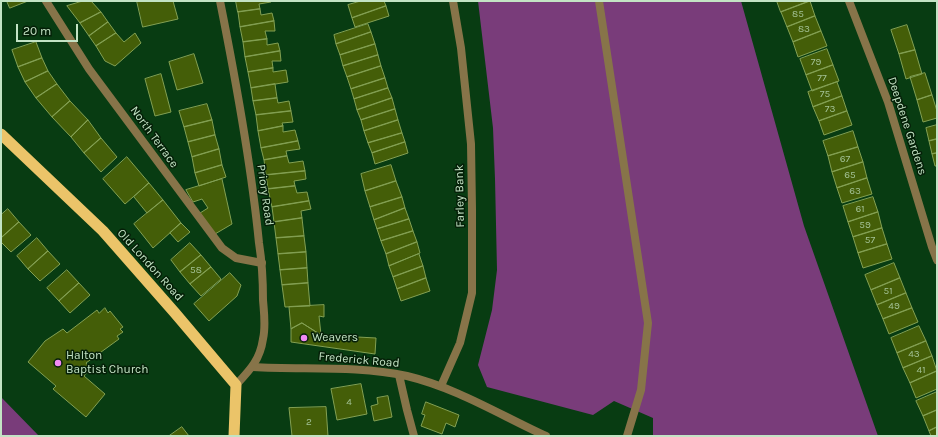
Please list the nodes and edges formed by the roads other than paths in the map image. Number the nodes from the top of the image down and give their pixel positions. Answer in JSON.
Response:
{"nodes":[{"id":1,"x":47,"y":1,"type":"edge"},
{"id":2,"x":220,"y":1,"type":"edge"},
{"id":3,"x":453,"y":1,"type":"edge"},
{"id":4,"x":599,"y":1,"type":"edge"},
{"id":5,"x":849,"y":1,"type":"edge"},
{"id":6,"x":1,"y":134,"type":"edge"},
{"id":7,"x":937,"y":260,"type":"edge"},
{"id":8,"x":262,"y":263,"type":"junction"},
{"id":9,"x":253,"y":367,"type":"junction"},
{"id":10,"x":399,"y":375,"type":"junction"},
{"id":11,"x":236,"y":385,"type":"junction"},
{"id":12,"x":441,"y":386,"type":"junction"},
{"id":13,"x":234,"y":436,"type":"edge"},
{"id":14,"x":414,"y":436,"type":"edge"},
{"id":15,"x":546,"y":436,"type":"edge"},
{"id":16,"x":628,"y":436,"type":"edge"}],
"edges":[{"from":1,"to":8,"type":"street","name":"North Terrace"},
{"from":2,"to":8,"type":"street","name":"Priory Road"},
{"from":3,"to":12,"type":"street","name":"Farley Bank"},
{"from":4,"to":16,"type":"street"},
{"from":5,"to":7,"type":"street","name":"Deepdene Gardens"},
{"from":6,"to":11,"type":"highway","name":"Old London Road"},
{"from":8,"to":9,"type":"street","name":"Priory Road"},
{"from":9,"to":10,"type":"street","name":"Frederick Road"},
{"from":9,"to":11,"type":"street","name":"Priory Road"},
{"from":10,"to":12,"type":"street","name":"Frederick Road"},
{"from":10,"to":14,"type":"street"},
{"from":11,"to":13,"type":"highway"},
{"from":12,"to":15,"type":"street","name":"Frederick Road"}]}
